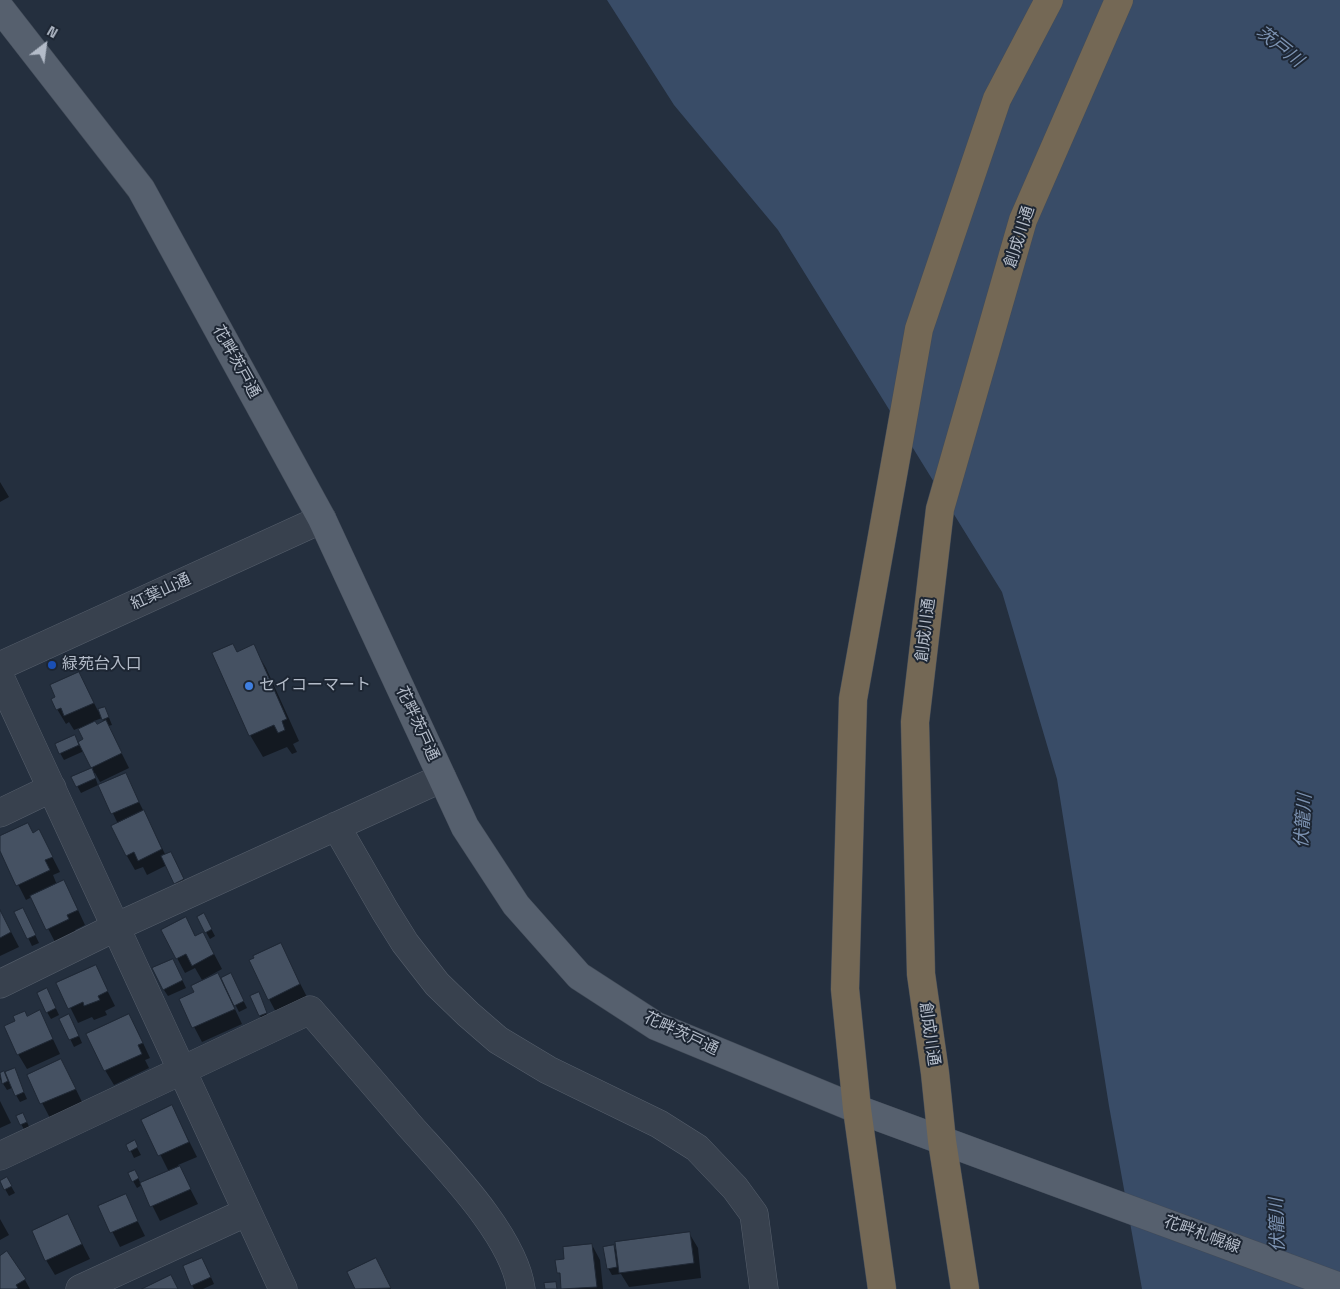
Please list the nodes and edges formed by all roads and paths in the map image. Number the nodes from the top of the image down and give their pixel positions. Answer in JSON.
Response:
{"nodes":[{"id":1,"x":1049,"y":0,"type":"edge"},
{"id":2,"x":1119,"y":0,"type":"edge"},
{"id":3,"x":0,"y":8,"type":"edge"},
{"id":4,"x":322,"y":519,"type":"junction"},
{"id":5,"x":0,"y":666,"type":"edge"},
{"id":6,"x":0,"y":677,"type":"edge"},
{"id":7,"x":442,"y":778,"type":"junction"},
{"id":8,"x":52,"y":788,"type":"junction"},
{"id":9,"x":0,"y":813,"type":"edge"},
{"id":10,"x":336,"y":826,"type":"junction"},
{"id":11,"x":116,"y":927,"type":"junction"},
{"id":12,"x":0,"y":984,"type":"edge"},
{"id":13,"x":181,"y":1070,"type":"junction"},
{"id":14,"x":857,"y":1109,"type":"junction"},
{"id":15,"x":942,"y":1141,"type":"junction"},
{"id":16,"x":0,"y":1156,"type":"edge"},
{"id":17,"x":1063,"y":1184,"type":"joint"},
{"id":18,"x":248,"y":1212,"type":"junction"},
{"id":19,"x":1340,"y":1287,"type":"edge"},
{"id":20,"x":80,"y":1289,"type":"edge"},
{"id":21,"x":283,"y":1289,"type":"edge"},
{"id":22,"x":521,"y":1289,"type":"edge"},
{"id":23,"x":764,"y":1289,"type":"edge"},
{"id":24,"x":882,"y":1289,"type":"edge"},
{"id":25,"x":964,"y":1289,"type":"edge"}],
"edges":[{"from":1,"to":14,"type":"highway"},
{"from":2,"to":15,"type":"highway","name":"創成川通"},
{"from":3,"to":4,"type":"main road","name":"花畔茨戸通"},
{"from":4,"to":5,"type":"street","name":"紅葉山通"},
{"from":4,"to":7,"type":"main road","name":"花畔茨戸通"},
{"from":6,"to":8,"type":"street"},
{"from":7,"to":10,"type":"street"},
{"from":7,"to":14,"type":"main road","name":"花畔茨戸通"},
{"from":8,"to":9,"type":"street"},
{"from":8,"to":11,"type":"street"},
{"from":10,"to":11,"type":"street"},
{"from":10,"to":23,"type":"street"},
{"from":11,"to":12,"type":"street"},
{"from":11,"to":13,"type":"street"},
{"from":13,"to":16,"type":"street"},
{"from":13,"to":18,"type":"street"},
{"from":13,"to":22,"type":"street"},
{"from":14,"to":15,"type":"main road","name":"花畔茨戸通"},
{"from":14,"to":24,"type":"highway"},
{"from":15,"to":17,"type":"main road","name":"花畔茨戸通"},
{"from":15,"to":25,"type":"highway","name":"創成川通"},
{"from":17,"to":19,"type":"main road","name":"花畔札幌線"},
{"from":18,"to":20,"type":"street"},
{"from":18,"to":21,"type":"street"}]}
